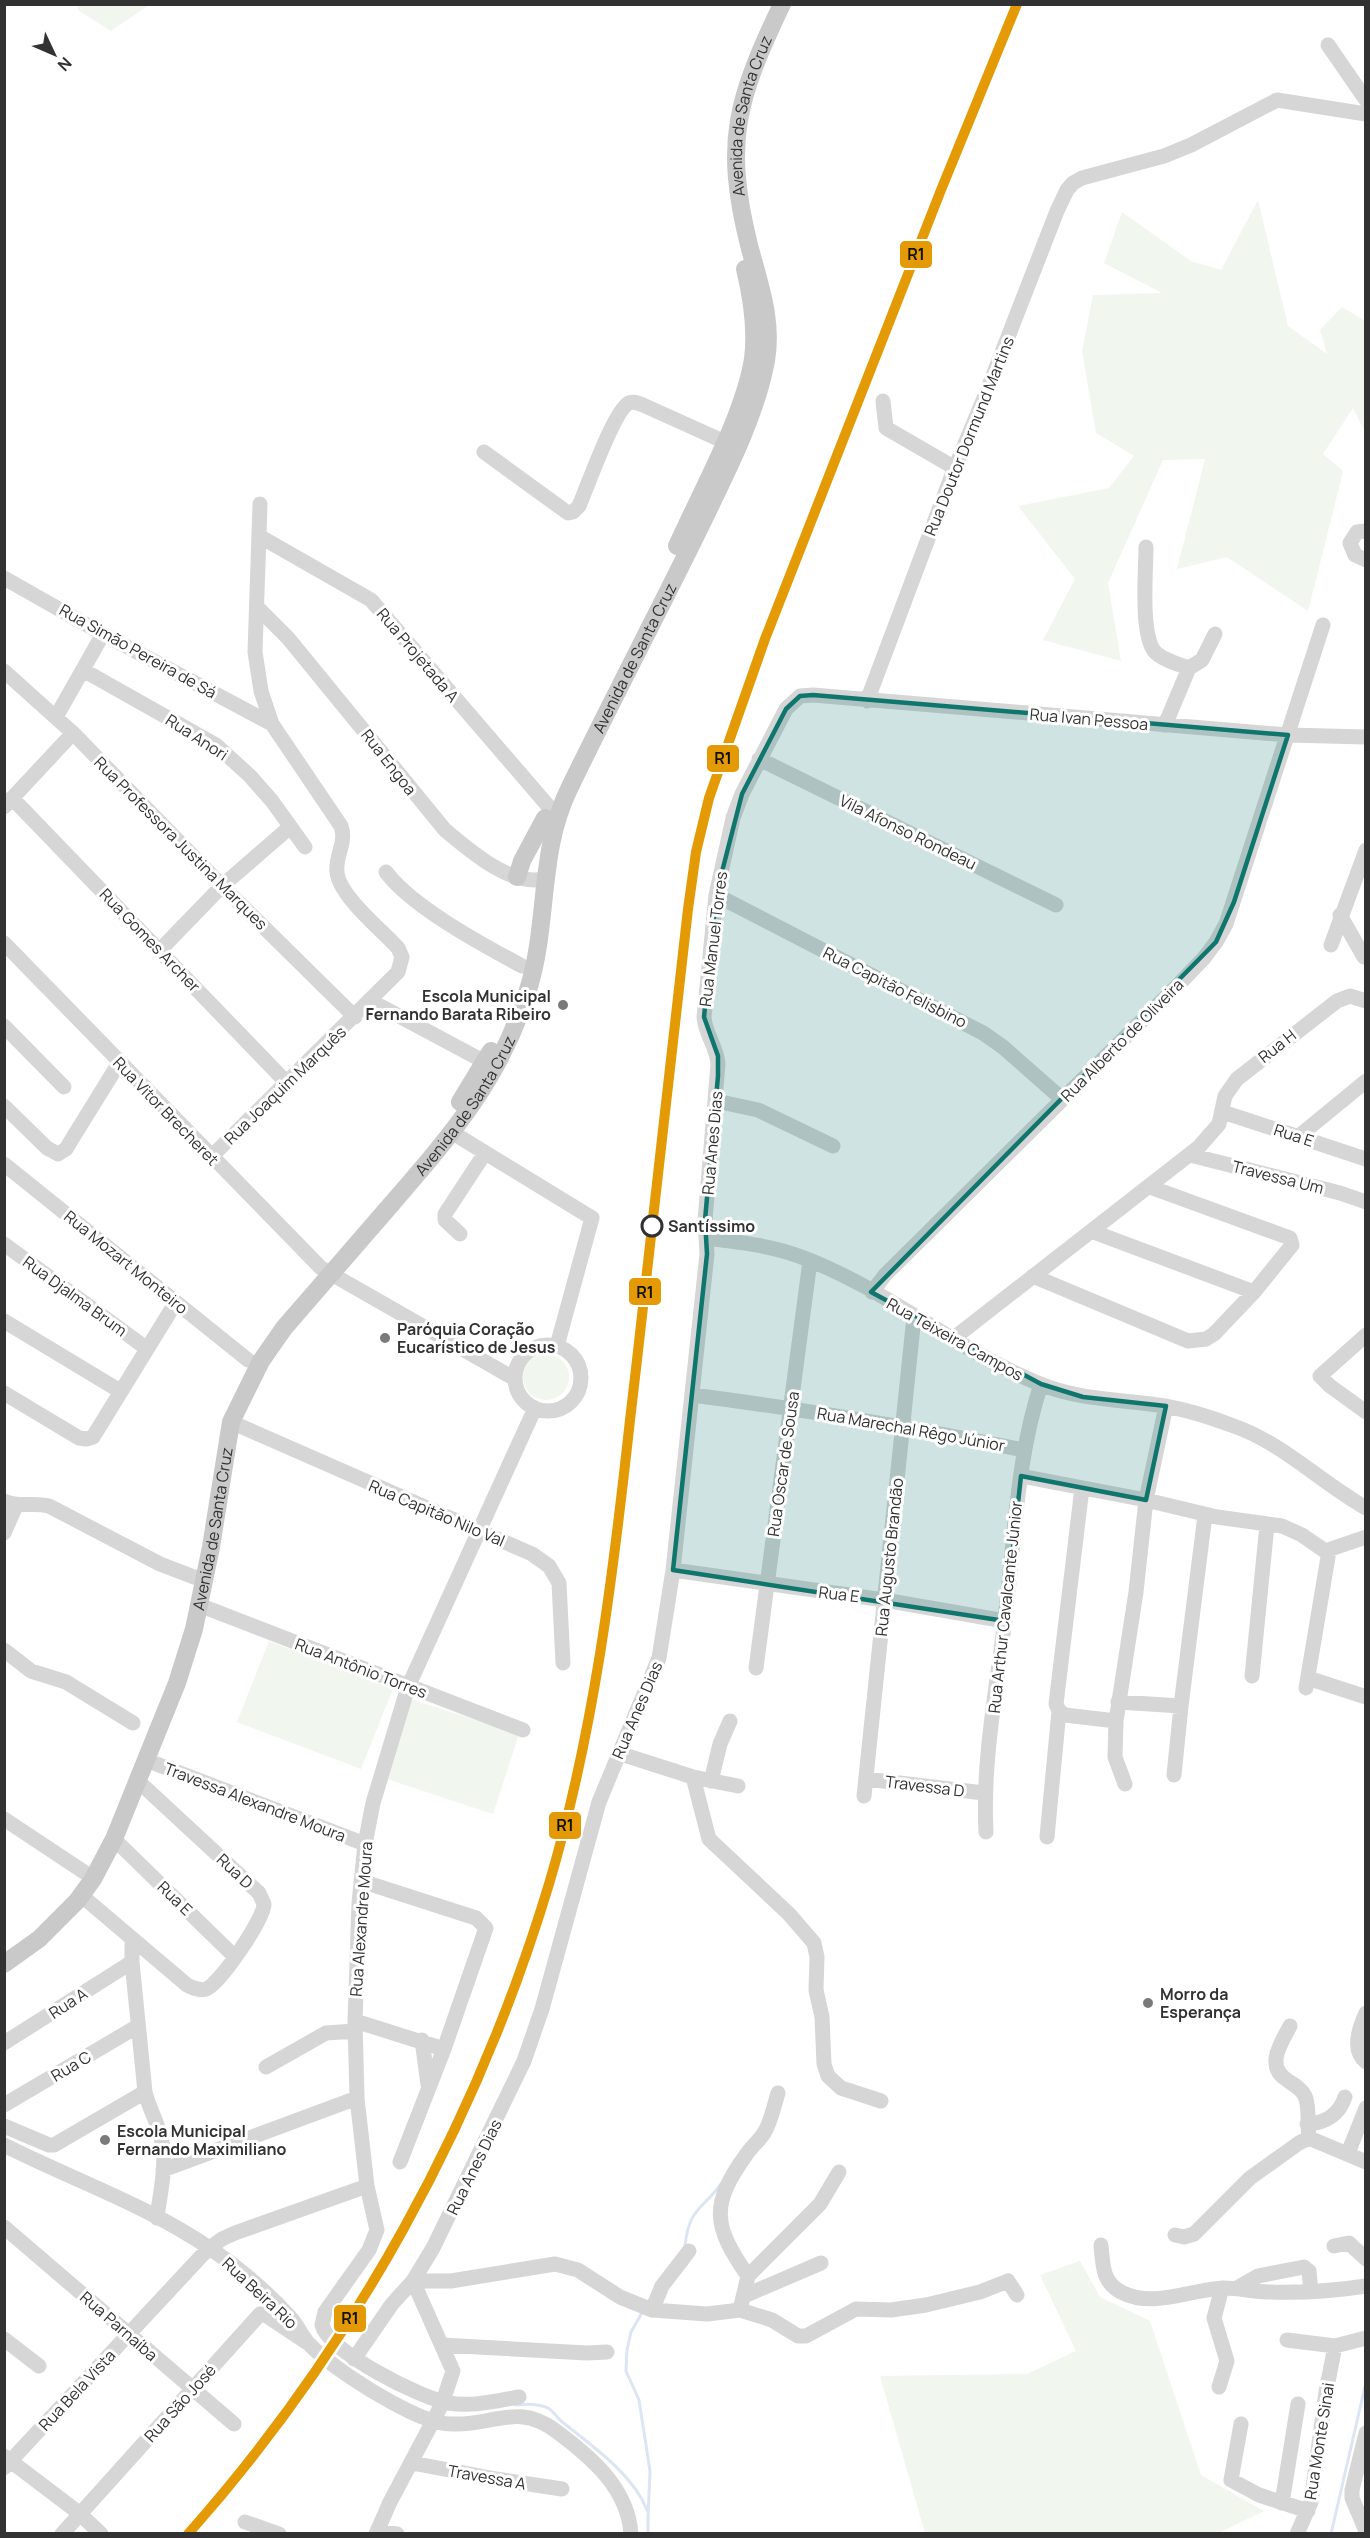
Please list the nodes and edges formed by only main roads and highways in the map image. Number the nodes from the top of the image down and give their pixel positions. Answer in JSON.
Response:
{"nodes":[{"id":1,"x":769,"y":4,"type":"edge"},
{"id":2,"x":782,"y":4,"type":"edge"},
{"id":3,"x":532,"y":879,"type":"junction"},
{"id":4,"x":325,"y":1272,"type":"junction"},
{"id":5,"x":4,"y":1950,"type":"edge"},
{"id":6,"x":4,"y":1964,"type":"edge"}],
"edges":[{"from":1,"to":3,"type":"main road","name":"Avenida de Santa Cruz"},
{"from":2,"to":3,"type":"main road","name":"Avenida de Santa Cruz"},
{"from":3,"to":4,"type":"main road","name":"Avenida de Santa Cruz"},
{"from":3,"to":4,"type":"main road","name":"Avenida de Santa Cruz"},
{"from":4,"to":5,"type":"main road","name":"Avenida de Santa Cruz"},
{"from":4,"to":6,"type":"main road","name":"Avenida de Santa Cruz"}]}
